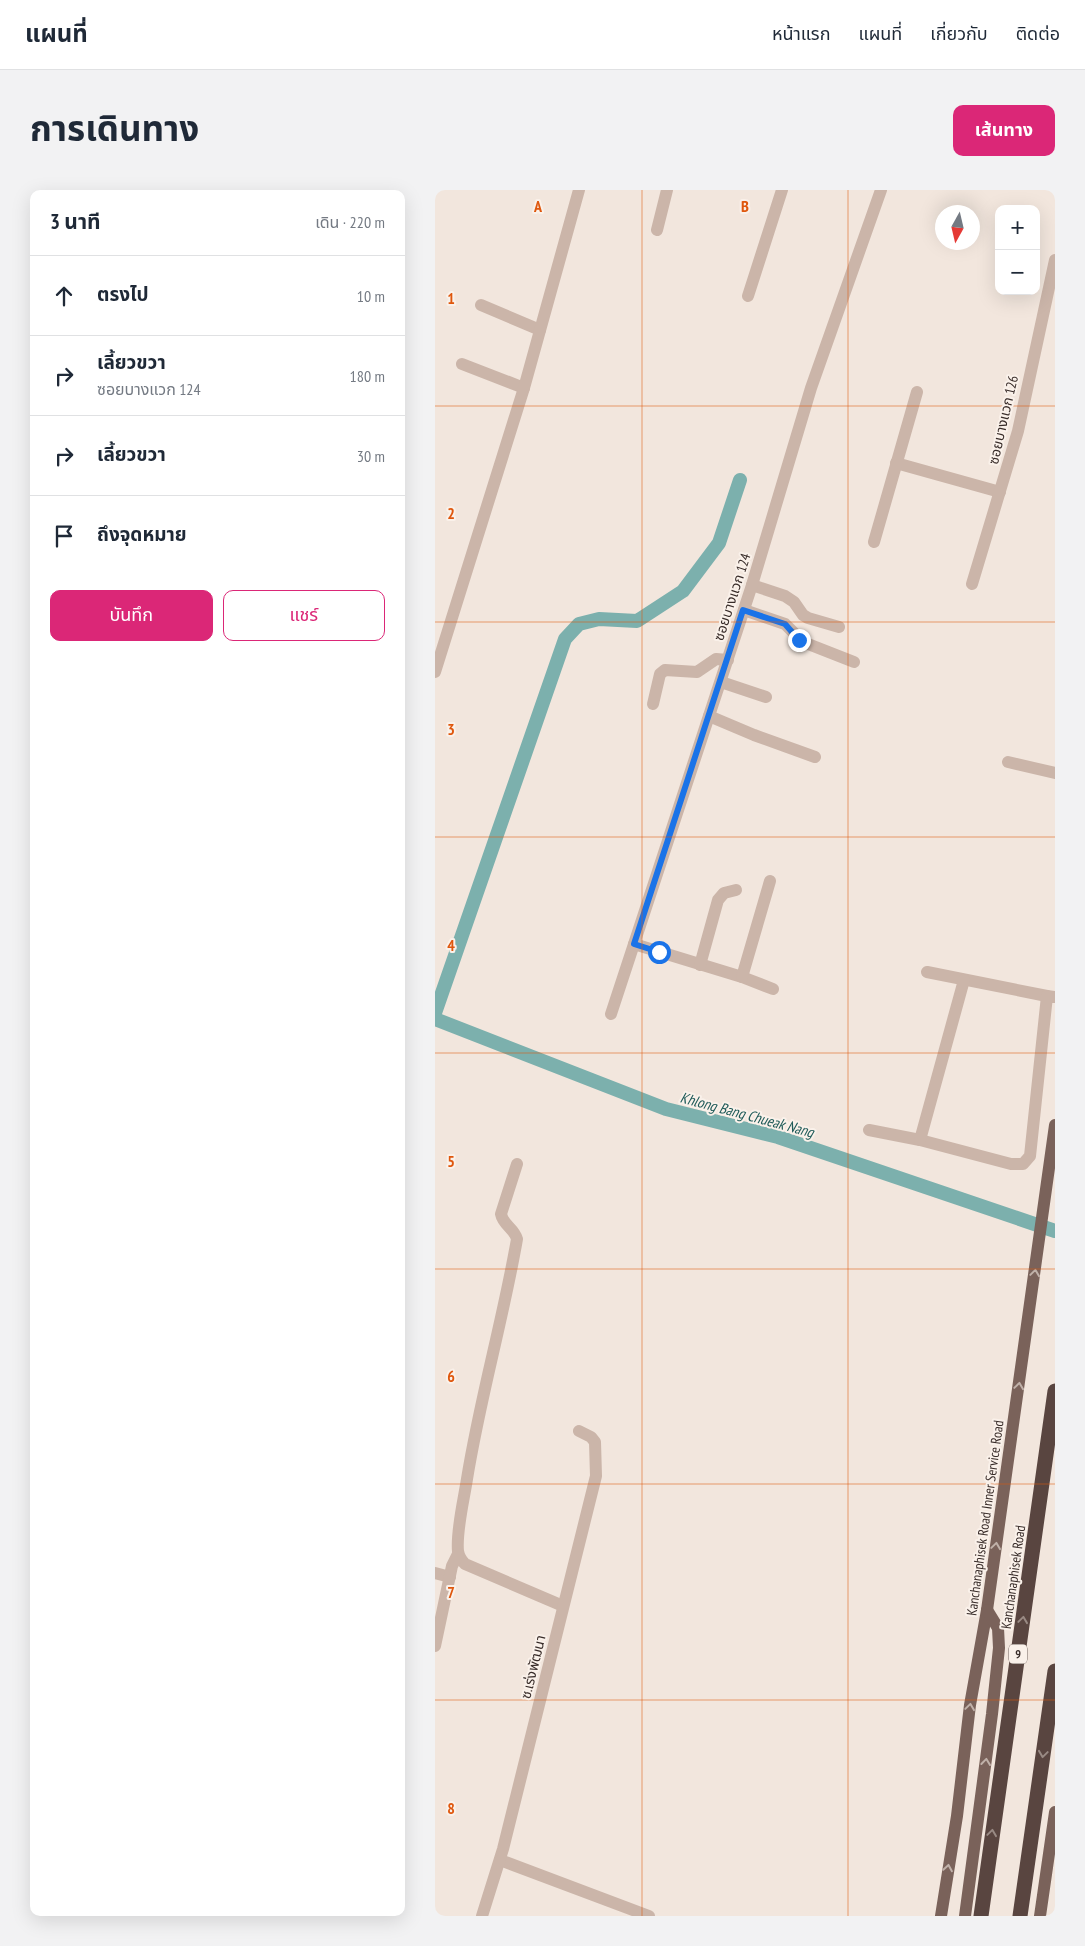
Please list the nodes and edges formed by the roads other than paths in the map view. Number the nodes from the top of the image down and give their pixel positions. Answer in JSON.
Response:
{"nodes":[{"id":1,"x":578,"y":190,"type":"edge"},
{"id":2,"x":667,"y":190,"type":"edge"},
{"id":3,"x":782,"y":190,"type":"edge"},
{"id":4,"x":881,"y":190,"type":"edge"},
{"id":5,"x":657,"y":230,"type":"dead end"},
{"id":6,"x":1055,"y":260,"type":"edge"},
{"id":7,"x":748,"y":296,"type":"dead end"},
{"id":8,"x":481,"y":305,"type":"dead end"},
{"id":9,"x":540,"y":330,"type":"junction"},
{"id":10,"x":462,"y":364,"type":"dead end"},
{"id":11,"x":524,"y":388,"type":"junction"},
{"id":12,"x":917,"y":392,"type":"dead end"},
{"id":13,"x":896,"y":464,"type":"junction"},
{"id":14,"x":1000,"y":492,"type":"junction"},
{"id":15,"x":874,"y":542,"type":"dead end"},
{"id":16,"x":972,"y":584,"type":"dead end"},
{"id":17,"x":752,"y":585,"type":"junction"},
{"id":18,"x":743,"y":610,"type":"junction"},
{"id":19,"x":839,"y":627,"type":"dead end"},
{"id":20,"x":728,"y":660,"type":"junction"},
{"id":21,"x":854,"y":662,"type":"dead end"},
{"id":22,"x":435,"y":672,"type":"edge"},
{"id":23,"x":721,"y":682,"type":"junction"},
{"id":24,"x":766,"y":697,"type":"dead end"},
{"id":25,"x":653,"y":704,"type":"dead end"},
{"id":26,"x":709,"y":716,"type":"junction"},
{"id":27,"x":815,"y":756,"type":"dead end"},
{"id":28,"x":1009,"y":762,"type":"dead end"},
{"id":29,"x":1055,"y":773,"type":"edge"},
{"id":30,"x":770,"y":881,"type":"dead end"},
{"id":31,"x":736,"y":890,"type":"dead end"},
{"id":32,"x":634,"y":944,"type":"junction"},
{"id":33,"x":700,"y":966,"type":"junction"},
{"id":34,"x":927,"y":972,"type":"dead end"},
{"id":35,"x":742,"y":977,"type":"junction"},
{"id":36,"x":964,"y":980,"type":"junction"},
{"id":37,"x":773,"y":989,"type":"dead end"},
{"id":38,"x":1051,"y":997,"type":"edge"},
{"id":39,"x":611,"y":1014,"type":"dead end"},
{"id":40,"x":1055,"y":1125,"type":"edge"},
{"id":41,"x":869,"y":1130,"type":"dead end"},
{"id":42,"x":920,"y":1140,"type":"junction"},
{"id":43,"x":517,"y":1164,"type":"dead end"},
{"id":44,"x":1055,"y":1391,"type":"edge"},
{"id":45,"x":579,"y":1431,"type":"dead end"},
{"id":46,"x":458,"y":1554,"type":"junction"},
{"id":47,"x":435,"y":1573,"type":"edge"},
{"id":48,"x":450,"y":1577,"type":"junction"},
{"id":49,"x":563,"y":1606,"type":"junction"},
{"id":50,"x":987,"y":1610,"type":"junction"},
{"id":51,"x":436,"y":1637,"type":"edge"},
{"id":52,"x":1055,"y":1671,"type":"edge"},
{"id":53,"x":1055,"y":1812,"type":"edge"},
{"id":54,"x":500,"y":1860,"type":"junction"},
{"id":55,"x":483,"y":1916,"type":"edge"},
{"id":56,"x":649,"y":1916,"type":"edge"},
{"id":57,"x":941,"y":1916,"type":"edge"},
{"id":58,"x":965,"y":1916,"type":"edge"},
{"id":59,"x":981,"y":1916,"type":"edge"},
{"id":60,"x":1020,"y":1916,"type":"edge"},
{"id":61,"x":1040,"y":1916,"type":"edge"}],
"edges":[{"from":1,"to":9,"type":"street"},
{"from":2,"to":5,"type":"street"},
{"from":3,"to":7,"type":"street"},
{"from":4,"to":17,"type":"street","name":"ซอยบางแวก 124"},
{"from":6,"to":14,"type":"street","name":"ซอยบางแวก 126"},
{"from":8,"to":9,"type":"street"},
{"from":9,"to":11,"type":"street"},
{"from":10,"to":11,"type":"street"},
{"from":11,"to":22,"type":"street"},
{"from":12,"to":13,"type":"street"},
{"from":13,"to":14,"type":"street"},
{"from":13,"to":15,"type":"street"},
{"from":14,"to":16,"type":"street","name":"ซอยบางแวก 126"},
{"from":17,"to":18,"type":"street","name":"ซอยบางแวก 124"},
{"from":17,"to":19,"type":"street"},
{"from":18,"to":20,"type":"street","name":"ซอยบางแวก 124"},
{"from":18,"to":21,"type":"street"},
{"from":20,"to":23,"type":"street","name":"ซอยบางแวก 124"},
{"from":20,"to":25,"type":"street"},
{"from":23,"to":24,"type":"street"},
{"from":23,"to":26,"type":"street","name":"ซอยบางแวก 124"},
{"from":26,"to":27,"type":"street"},
{"from":26,"to":32,"type":"street","name":"ซอยบางแวก 124"},
{"from":28,"to":29,"type":"street"},
{"from":30,"to":35,"type":"street"},
{"from":31,"to":33,"type":"street"},
{"from":32,"to":33,"type":"street"},
{"from":32,"to":39,"type":"street","name":"ซอยบางแวก 124"},
{"from":33,"to":35,"type":"street"},
{"from":34,"to":36,"type":"street"},
{"from":35,"to":37,"type":"street"},
{"from":36,"to":38,"type":"street"},
{"from":36,"to":42,"type":"street"},
{"from":38,"to":42,"type":"street"},
{"from":50,"to":40,"type":"main road","name":"Kanchanaphisek Road Inner Service Road","one_way":true},
{"from":41,"to":42,"type":"street"},
{"from":43,"to":46,"type":"street"},
{"from":59,"to":44,"type":"highway","name":"Kanchanaphisek Road","number":"9","one_way":true},
{"from":45,"to":49,"type":"street","name":"ซ.เร่งพัฒนา"},
{"from":46,"to":48,"type":"street"},
{"from":46,"to":49,"type":"street"},
{"from":47,"to":48,"type":"street"},
{"from":48,"to":51,"type":"street"},
{"from":49,"to":54,"type":"street","name":"ซ.เร่งพัฒนา"},
{"from":57,"to":50,"type":"main road","name":"Kanchanaphisek Road Inner Service Road","one_way":true},
{"from":58,"to":50,"type":"main road","one_way":true},
{"from":52,"to":60,"type":"highway","one_way":true},
{"from":53,"to":61,"type":"main road"},
{"from":54,"to":55,"type":"street","name":"ซ.เร่งพัฒนา"},
{"from":54,"to":56,"type":"street"}]}
